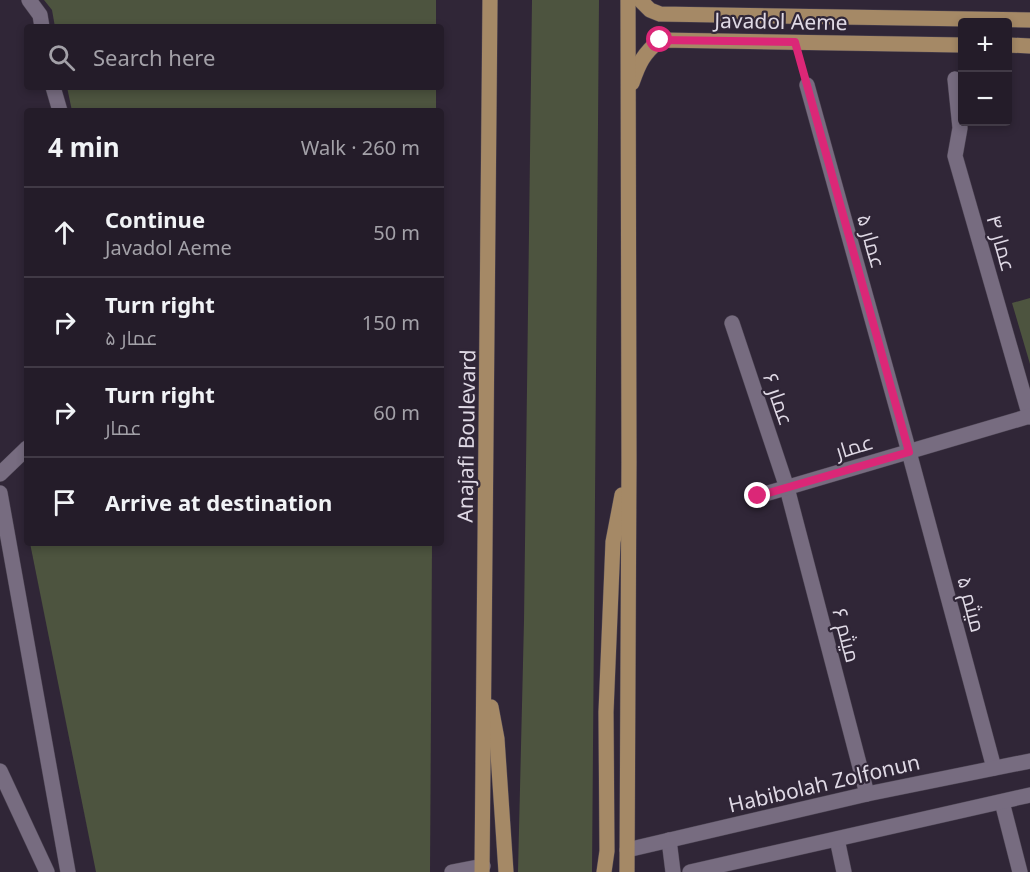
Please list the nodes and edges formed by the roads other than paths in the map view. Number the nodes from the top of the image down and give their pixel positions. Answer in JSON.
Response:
{"nodes":[{"id":1,"x":28,"y":0,"type":"edge"},
{"id":2,"x":490,"y":0,"type":"edge"},
{"id":3,"x":628,"y":0,"type":"edge"},
{"id":4,"x":640,"y":0,"type":"edge"},
{"id":5,"x":660,"y":14,"type":"junction"},
{"id":6,"x":1030,"y":20,"type":"edge"},
{"id":7,"x":42,"y":24,"type":"edge"},
{"id":8,"x":660,"y":40,"type":"junction"},
{"id":9,"x":958,"y":45,"type":"edge"},
{"id":10,"x":1012,"y":45,"type":"edge"},
{"id":11,"x":1030,"y":46,"type":"edge"},
{"id":12,"x":955,"y":79,"type":"dead end"},
{"id":13,"x":807,"y":85,"type":"road end"},
{"id":14,"x":54,"y":90,"type":"edge"},
{"id":15,"x":629,"y":92,"type":"junction"},
{"id":16,"x":59,"y":108,"type":"edge"},
{"id":17,"x":732,"y":323,"type":"dead end"},
{"id":18,"x":1030,"y":416,"type":"edge"},
{"id":19,"x":24,"y":451,"type":"edge"},
{"id":20,"x":909,"y":452,"type":"junction"},
{"id":21,"x":629,"y":461,"type":"junction"},
{"id":22,"x":0,"y":474,"type":"edge"},
{"id":23,"x":787,"y":488,"type":"junction"},
{"id":24,"x":0,"y":493,"type":"edge"},
{"id":25,"x":758,"y":496,"type":"dead end"},
{"id":26,"x":484,"y":669,"type":"junction"},
{"id":27,"x":1030,"y":761,"type":"edge"},
{"id":28,"x":994,"y":768,"type":"junction"},
{"id":29,"x":0,"y":771,"type":"edge"},
{"id":30,"x":867,"y":794,"type":"junction"},
{"id":31,"x":1030,"y":795,"type":"edge"},
{"id":32,"x":1002,"y":802,"type":"junction"},
{"id":33,"x":837,"y":839,"type":"junction"},
{"id":34,"x":669,"y":840,"type":"junction"},
{"id":35,"x":627,"y":850,"type":"junction"},
{"id":36,"x":482,"y":870,"type":"edge"},
{"id":37,"x":47,"y":872,"type":"edge"},
{"id":38,"x":68,"y":872,"type":"edge"},
{"id":39,"x":452,"y":872,"type":"edge"},
{"id":40,"x":506,"y":872,"type":"edge"},
{"id":41,"x":604,"y":872,"type":"edge"},
{"id":42,"x":627,"y":872,"type":"edge"},
{"id":43,"x":673,"y":872,"type":"edge"},
{"id":44,"x":690,"y":872,"type":"edge"},
{"id":45,"x":844,"y":872,"type":"edge"},
{"id":46,"x":1020,"y":872,"type":"edge"}],
"edges":[{"from":1,"to":7,"type":"street"},
{"from":2,"to":26,"type":"main road","name":"Anajafi Boulevard"},
{"from":3,"to":15,"type":"main road"},
{"from":4,"to":5,"type":"main road"},
{"from":5,"to":6,"type":"main road","name":"Javadol Aeme"},
{"from":5,"to":8,"type":"main road"},
{"from":8,"to":9,"type":"main road","name":"Javadol Aeme"},
{"from":8,"to":15,"type":"main road"},
{"from":10,"to":11,"type":"main road"},
{"from":12,"to":18,"type":"street","name":"عمار ۴"},
{"from":13,"to":20,"type":"street","name":"عمار ۵"},
{"from":14,"to":16,"type":"street"},
{"from":15,"to":21,"type":"main road"},
{"from":17,"to":23,"type":"street","name":"عمار ۶"},
{"from":18,"to":20,"type":"street","name":"عمار"},
{"from":19,"to":22,"type":"street"},
{"from":20,"to":23,"type":"street","name":"عمار"},
{"from":20,"to":28,"type":"street","name":"میثم ۵"},
{"from":21,"to":35,"type":"main road"},
{"from":21,"to":41,"type":"main road"},
{"from":23,"to":25,"type":"street","name":"عمار"},
{"from":23,"to":30,"type":"street","name":"میثم ۶"},
{"from":24,"to":38,"type":"street"},
{"from":26,"to":36,"type":"main road","name":"Anajafi Boulevard"},
{"from":26,"to":40,"type":"main road"},
{"from":27,"to":28,"type":"street","name":"Habibolah Zolfonun"},
{"from":28,"to":30,"type":"street","name":"Habibolah Zolfonun"},
{"from":29,"to":37,"type":"street"},
{"from":30,"to":34,"type":"street","name":"Habibolah Zolfonun"},
{"from":31,"to":32,"type":"street"},
{"from":32,"to":33,"type":"street"},
{"from":32,"to":46,"type":"street"},
{"from":33,"to":44,"type":"street"},
{"from":33,"to":45,"type":"street"},
{"from":34,"to":35,"type":"street","name":"Habibolah Zolfonun"},
{"from":34,"to":43,"type":"street"},
{"from":35,"to":42,"type":"main road"},
{"from":36,"to":39,"type":"street"}]}
